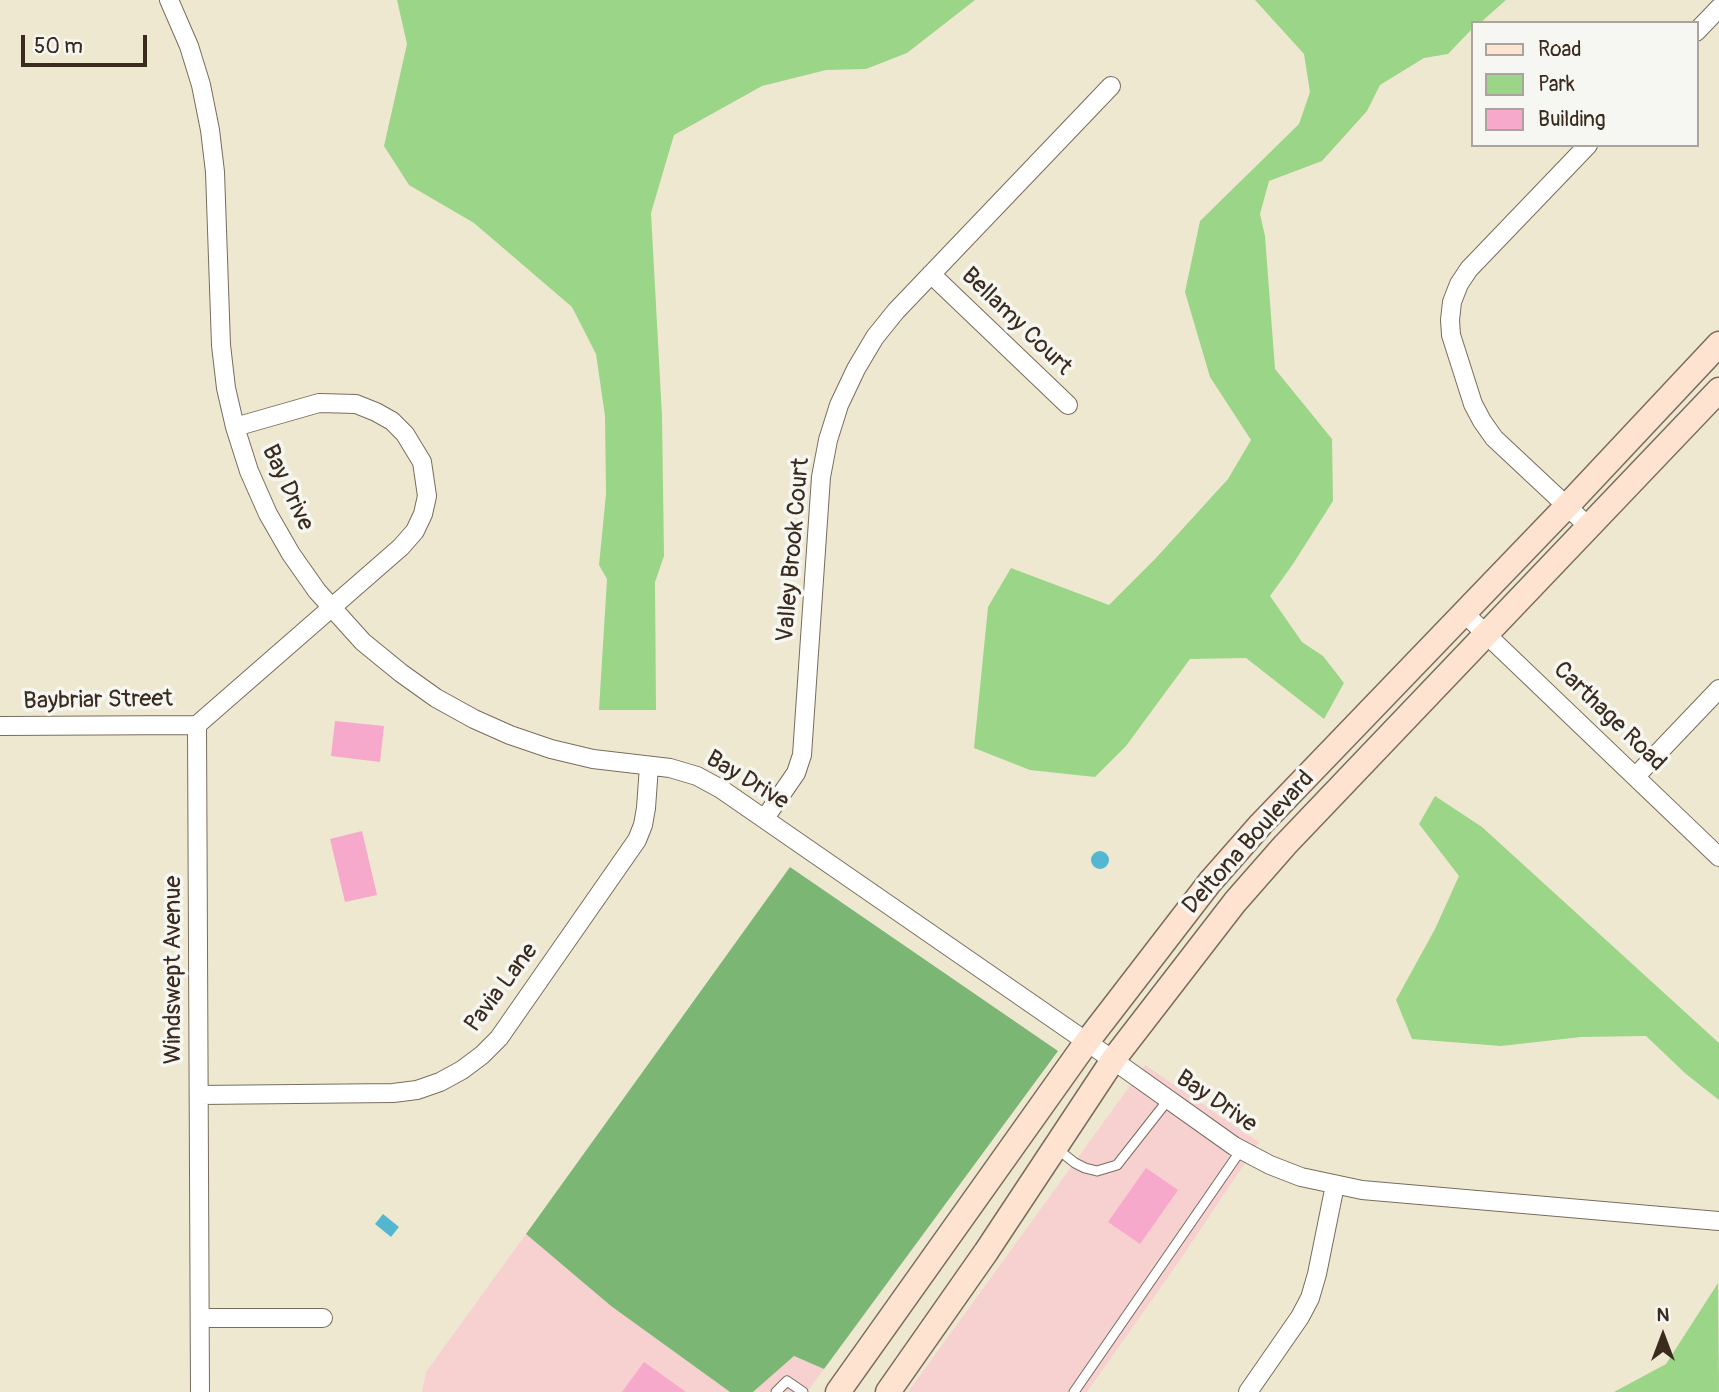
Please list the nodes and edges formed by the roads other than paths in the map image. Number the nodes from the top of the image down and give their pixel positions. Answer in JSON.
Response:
{"nodes":[{"id":1,"x":169,"y":0,"type":"edge"},
{"id":2,"x":1719,"y":8,"type":"edge"},
{"id":3,"x":1698,"y":30,"type":"edge"},
{"id":4,"x":1111,"y":86,"type":"dead end"},
{"id":5,"x":1586,"y":147,"type":"edge"},
{"id":6,"x":931,"y":274,"type":"junction"},
{"id":7,"x":1719,"y":344,"type":"edge"},
{"id":8,"x":1719,"y":390,"type":"edge"},
{"id":9,"x":1068,"y":405,"type":"dead end"},
{"id":10,"x":235,"y":427,"type":"junction"},
{"id":11,"x":1566,"y":507,"type":"junction"},
{"id":12,"x":1588,"y":526,"type":"junction"},
{"id":13,"x":331,"y":608,"type":"junction"},
{"id":14,"x":1464,"y":613,"type":"junction"},
{"id":15,"x":1487,"y":635,"type":"junction"},
{"id":16,"x":1719,"y":689,"type":"edge"},
{"id":17,"x":197,"y":725,"type":"junction"},
{"id":18,"x":0,"y":726,"type":"edge"},
{"id":19,"x":649,"y":766,"type":"junction"},
{"id":20,"x":1636,"y":776,"type":"junction"},
{"id":21,"x":765,"y":818,"type":"junction"},
{"id":22,"x":1719,"y":857,"type":"edge"},
{"id":23,"x":1086,"y":1042,"type":"junction"},
{"id":24,"x":1113,"y":1060,"type":"junction"},
{"id":25,"x":199,"y":1095,"type":"junction"},
{"id":26,"x":1168,"y":1100,"type":"junction"},
{"id":27,"x":1054,"y":1146,"type":"junction"},
{"id":28,"x":1241,"y":1150,"type":"junction"},
{"id":29,"x":1335,"y":1185,"type":"junction"},
{"id":30,"x":1719,"y":1221,"type":"edge"},
{"id":31,"x":200,"y":1318,"type":"junction"},
{"id":32,"x":323,"y":1318,"type":"dead end"},
{"id":33,"x":200,"y":1392,"type":"edge"},
{"id":34,"x":776,"y":1392,"type":"edge"},
{"id":35,"x":803,"y":1392,"type":"edge"},
{"id":36,"x":838,"y":1392,"type":"edge"},
{"id":37,"x":888,"y":1392,"type":"edge"},
{"id":38,"x":1074,"y":1392,"type":"edge"},
{"id":39,"x":1248,"y":1392,"type":"edge"}],
"edges":[{"from":1,"to":10,"type":"street","name":"Bay Drive"},
{"from":2,"to":3,"type":"street"},
{"from":4,"to":6,"type":"street","name":"Valley Brook Court"},
{"from":5,"to":11,"type":"street"},
{"from":6,"to":9,"type":"street","name":"Bellamy Court"},
{"from":6,"to":21,"type":"street","name":"Valley Brook Court"},
{"from":7,"to":11,"type":"main road","name":"Deltona Boulevard"},
{"from":8,"to":12,"type":"main road","name":"Deltona Boulevard"},
{"from":10,"to":13,"type":"street","name":"Bay Drive"},
{"from":10,"to":13,"type":"street"},
{"from":11,"to":12,"type":"street"},
{"from":11,"to":14,"type":"main road","name":"Deltona Boulevard"},
{"from":12,"to":15,"type":"main road","name":"Deltona Boulevard"},
{"from":13,"to":17,"type":"street"},
{"from":13,"to":19,"type":"street","name":"Bay Drive"},
{"from":14,"to":15,"type":"street","name":"Carthage Road"},
{"from":14,"to":23,"type":"main road","name":"Deltona Boulevard"},
{"from":15,"to":20,"type":"street","name":"Carthage Road"},
{"from":15,"to":24,"type":"main road","name":"Deltona Boulevard"},
{"from":16,"to":20,"type":"street"},
{"from":17,"to":18,"type":"street","name":"Baybriar Street"},
{"from":17,"to":25,"type":"street","name":"Windswept Avenue"},
{"from":19,"to":21,"type":"street","name":"Bay Drive"},
{"from":19,"to":25,"type":"street","name":"Pavia Lane"},
{"from":20,"to":22,"type":"street","name":"Carthage Road"},
{"from":21,"to":23,"type":"street","name":"Bay Drive"},
{"from":23,"to":24,"type":"street","name":"Bay Drive"},
{"from":23,"to":36,"type":"main road","name":"Deltona Boulevard"},
{"from":24,"to":26,"type":"street","name":"Bay Drive"},
{"from":24,"to":27,"type":"main road","name":"Deltona Boulevard"},
{"from":25,"to":31,"type":"street","name":"Windswept Avenue"},
{"from":26,"to":27,"type":"lane"},
{"from":26,"to":28,"type":"street","name":"Bay Drive"},
{"from":27,"to":37,"type":"main road","name":"Deltona Boulevard"},
{"from":28,"to":29,"type":"street","name":"Bay Drive"},
{"from":28,"to":38,"type":"lane"},
{"from":29,"to":30,"type":"street","name":"Bay Drive"},
{"from":29,"to":39,"type":"street"},
{"from":31,"to":32,"type":"street"},
{"from":31,"to":33,"type":"street","name":"Windswept Avenue"},
{"from":34,"to":35,"type":"lane"}]}
